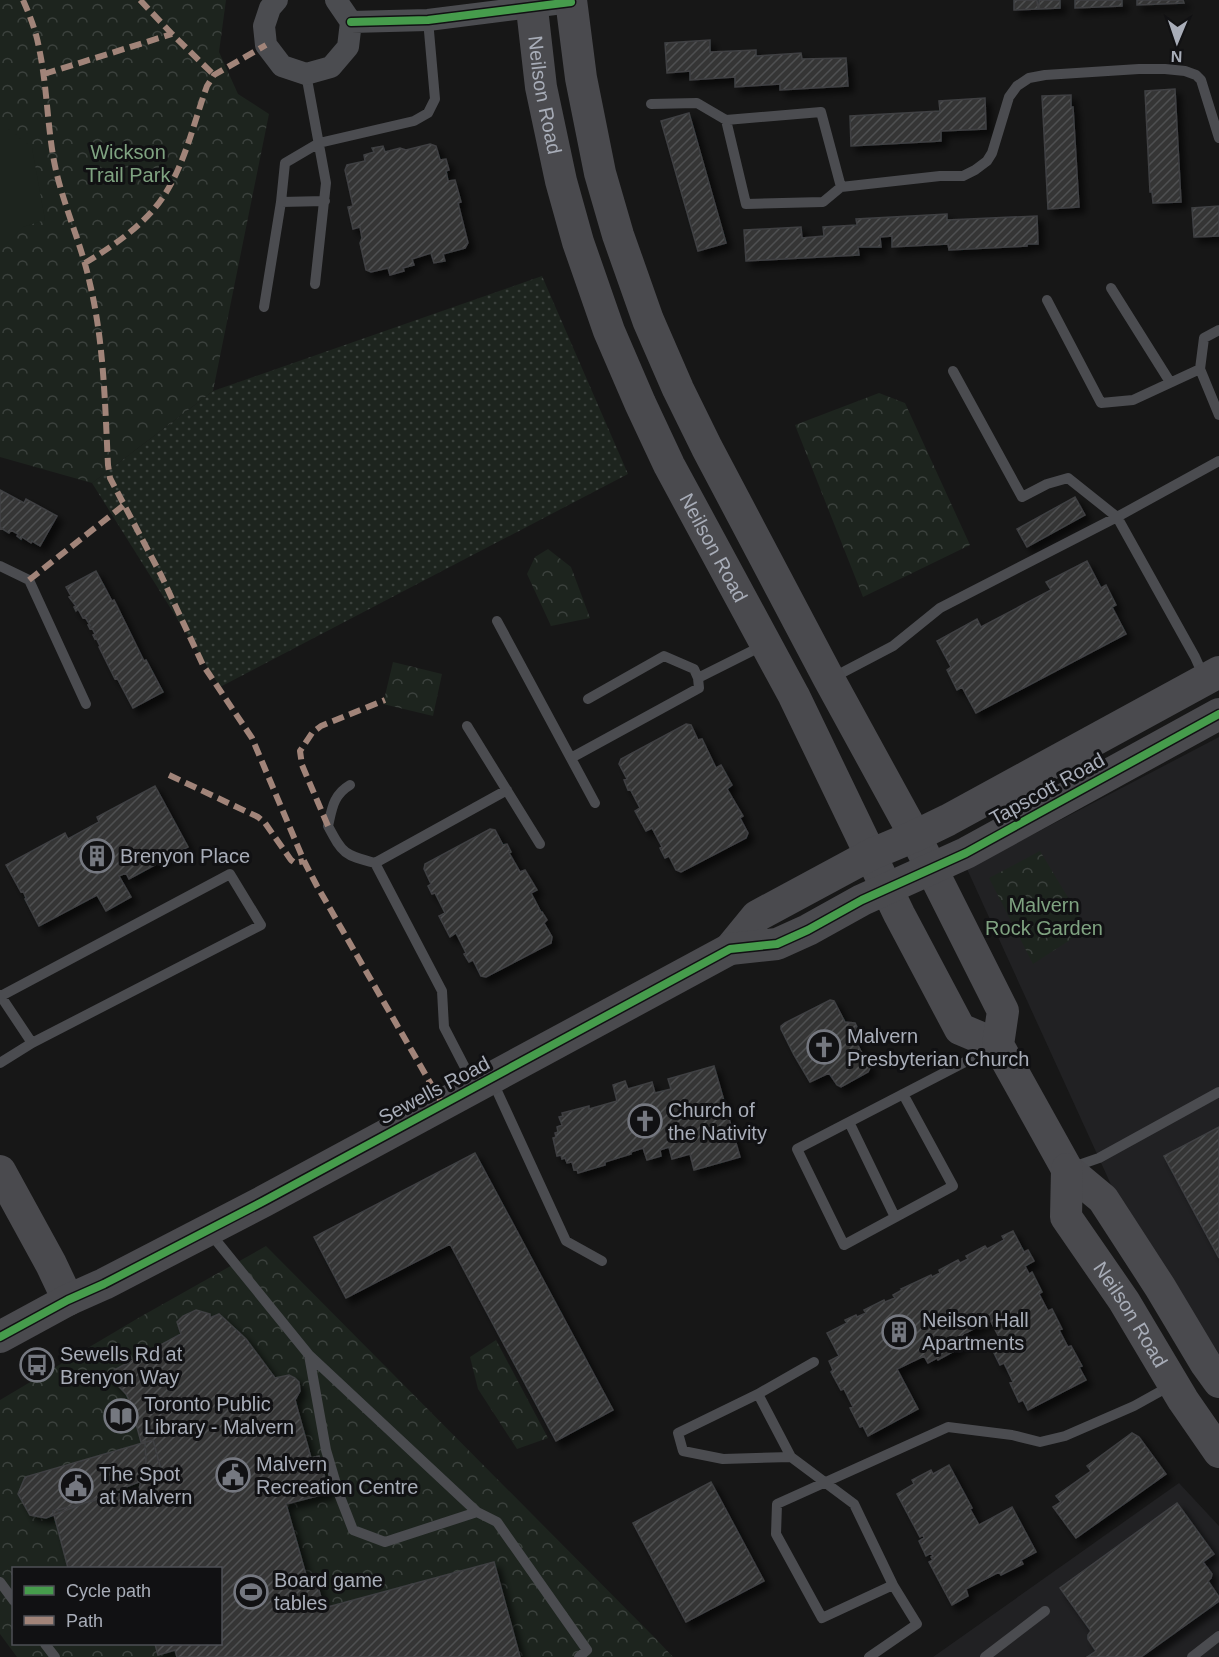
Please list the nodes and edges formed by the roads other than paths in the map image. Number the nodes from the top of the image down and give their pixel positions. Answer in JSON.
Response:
{"nodes":[{"id":1,"x":277,"y":0,"type":"edge"},
{"id":2,"x":336,"y":0,"type":"edge"},
{"id":3,"x":571,"y":1,"type":"edge"},
{"id":4,"x":531,"y":3,"type":"edge"},
{"id":5,"x":428,"y":20,"type":"junction"},
{"id":6,"x":351,"y":22,"type":"junction"},
{"id":7,"x":306,"y":74,"type":"junction"},
{"id":8,"x":651,"y":104,"type":"dead end"},
{"id":9,"x":726,"y":120,"type":"junction"},
{"id":10,"x":1219,"y":138,"type":"edge"},
{"id":11,"x":319,"y":143,"type":"junction"},
{"id":12,"x":841,"y":188,"type":"junction"},
{"id":13,"x":325,"y":201,"type":"junction"},
{"id":14,"x":281,"y":202,"type":"junction"},
{"id":15,"x":315,"y":284,"type":"dead end"},
{"id":16,"x":1111,"y":288,"type":"dead end"},
{"id":17,"x":1047,"y":300,"type":"dead end"},
{"id":18,"x":264,"y":307,"type":"dead end"},
{"id":19,"x":1219,"y":330,"type":"edge"},
{"id":20,"x":1200,"y":369,"type":"junction"},
{"id":21,"x":954,"y":371,"type":"dead end"},
{"id":22,"x":1170,"y":382,"type":"junction"},
{"id":23,"x":1219,"y":415,"type":"edge"},
{"id":24,"x":1219,"y":461,"type":"edge"},
{"id":25,"x":1117,"y":517,"type":"junction"},
{"id":26,"x":0,"y":566,"type":"edge"},
{"id":27,"x":496,"y":621,"type":"dead end"},
{"id":28,"x":766,"y":644,"type":"junction"},
{"id":29,"x":1212,"y":676,"type":"edge"},
{"id":30,"x":698,"y":678,"type":"junction"},
{"id":31,"x":829,"y":679,"type":"junction"},
{"id":32,"x":794,"y":696,"type":"junction"},
{"id":33,"x":588,"y":699,"type":"dead end"},
{"id":34,"x":86,"y":704,"type":"dead end"},
{"id":35,"x":1219,"y":714,"type":"edge"},
{"id":36,"x":467,"y":726,"type":"dead end"},
{"id":37,"x":571,"y":758,"type":"junction"},
{"id":38,"x":350,"y":786,"type":"dead end"},
{"id":39,"x":507,"y":790,"type":"junction"},
{"id":40,"x":595,"y":803,"type":"dead end"},
{"id":41,"x":915,"y":836,"type":"junction"},
{"id":42,"x":540,"y":844,"type":"dead end"},
{"id":43,"x":872,"y":854,"type":"junction"},
{"id":44,"x":375,"y":863,"type":"junction"},
{"id":45,"x":932,"y":869,"type":"junction"},
{"id":46,"x":888,"y":888,"type":"junction"},
{"id":47,"x":730,"y":949,"type":"junction"},
{"id":48,"x":1,"y":995,"type":"edge"},
{"id":49,"x":32,"y":1043,"type":"junction"},
{"id":50,"x":998,"y":1045,"type":"junction"},
{"id":51,"x":0,"y":1063,"type":"edge"},
{"id":52,"x":483,"y":1083,"type":"junction"},
{"id":53,"x":1219,"y":1092,"type":"edge"},
{"id":54,"x":903,"y":1094,"type":"junction"},
{"id":55,"x":849,"y":1122,"type":"junction"},
{"id":56,"x":1067,"y":1170,"type":"junction"},
{"id":57,"x":0,"y":1171,"type":"edge"},
{"id":58,"x":895,"y":1217,"type":"junction"},
{"id":59,"x":208,"y":1230,"type":"junction"},
{"id":60,"x":602,"y":1261,"type":"dead end"},
{"id":61,"x":68,"y":1300,"type":"junction"},
{"id":62,"x":0,"y":1336,"type":"edge"},
{"id":63,"x":309,"y":1355,"type":"junction"},
{"id":64,"x":814,"y":1362,"type":"dead end"},
{"id":65,"x":1213,"y":1373,"type":"edge"},
{"id":66,"x":1173,"y":1384,"type":"junction"},
{"id":67,"x":758,"y":1394,"type":"junction"},
{"id":68,"x":1219,"y":1452,"type":"edge"},
{"id":69,"x":791,"y":1457,"type":"junction"},
{"id":70,"x":824,"y":1483,"type":"junction"},
{"id":71,"x":477,"y":1512,"type":"junction"},
{"id":72,"x":0,"y":1582,"type":"edge"},
{"id":73,"x":893,"y":1585,"type":"junction"},
{"id":74,"x":12,"y":1598,"type":"edge"},
{"id":75,"x":1046,"y":1611,"type":"dead end"},
{"id":76,"x":1219,"y":1636,"type":"edge"},
{"id":77,"x":46,"y":1645,"type":"edge"},
{"id":78,"x":55,"y":1657,"type":"edge"},
{"id":79,"x":579,"y":1657,"type":"edge"},
{"id":80,"x":869,"y":1657,"type":"edge"},
{"id":81,"x":985,"y":1657,"type":"edge"},
{"id":82,"x":1192,"y":1657,"type":"edge"}],
"edges":[{"from":1,"to":7,"type":"street"},
{"from":2,"to":6,"type":"street"},
{"from":3,"to":4,"type":"street"},
{"from":3,"to":31,"type":"main road","name":"Neilson Road"},
{"from":4,"to":5,"type":"street"},
{"from":4,"to":28,"type":"main road","name":"Neilson Road"},
{"from":5,"to":6,"type":"street"},
{"from":5,"to":11,"type":"lane"},
{"from":6,"to":7,"type":"street"},
{"from":7,"to":11,"type":"lane"},
{"from":8,"to":9,"type":"lane"},
{"from":9,"to":12,"type":"lane"},
{"from":9,"to":12,"type":"lane"},
{"from":10,"to":12,"type":"lane"},
{"from":11,"to":13,"type":"lane"},
{"from":11,"to":14,"type":"lane"},
{"from":13,"to":14,"type":"lane"},
{"from":13,"to":15,"type":"lane"},
{"from":14,"to":18,"type":"lane"},
{"from":16,"to":22,"type":"lane"},
{"from":17,"to":22,"type":"lane"},
{"from":19,"to":20,"type":"lane"},
{"from":20,"to":22,"type":"lane"},
{"from":20,"to":23,"type":"lane"},
{"from":21,"to":25,"type":"lane"},
{"from":24,"to":25,"type":"lane"},
{"from":25,"to":29,"type":"lane"},
{"from":25,"to":31,"type":"lane"},
{"from":26,"to":34,"type":"lane"},
{"from":27,"to":37,"type":"lane"},
{"from":28,"to":30,"type":"lane"},
{"from":28,"to":32,"type":"main road","name":"Neilson Road"},
{"from":29,"to":41,"type":"main road","name":"Tapscott Road"},
{"from":30,"to":33,"type":"lane"},
{"from":30,"to":37,"type":"lane"},
{"from":31,"to":32,"type":"main road"},
{"from":31,"to":41,"type":"main road","name":"Neilson Road"},
{"from":32,"to":43,"type":"main road","name":"Neilson Road"},
{"from":35,"to":45,"type":"main road","name":"Tapscott Road"},
{"from":36,"to":39,"type":"lane"},
{"from":37,"to":40,"type":"lane"},
{"from":38,"to":44,"type":"lane"},
{"from":39,"to":42,"type":"lane"},
{"from":39,"to":44,"type":"lane"},
{"from":41,"to":43,"type":"main road","name":"Tapscott Road"},
{"from":41,"to":45,"type":"main road","name":"Neilson Road"},
{"from":43,"to":46,"type":"main road","name":"Neilson Road"},
{"from":43,"to":47,"type":"main road","name":"Sewells Road"},
{"from":44,"to":52,"type":"lane"},
{"from":45,"to":46,"type":"main road","name":"Tapscott Road"},
{"from":45,"to":50,"type":"main road","name":"Neilson Road"},
{"from":46,"to":47,"type":"main road","name":"Sewells Road"},
{"from":46,"to":50,"type":"main road","name":"Neilson Road"},
{"from":47,"to":52,"type":"main road","name":"Sewells Road"},
{"from":48,"to":49,"type":"lane"},
{"from":48,"to":49,"type":"lane"},
{"from":49,"to":51,"type":"lane"},
{"from":50,"to":54,"type":"lane"},
{"from":50,"to":56,"type":"main road","name":"Neilson Road"},
{"from":52,"to":59,"type":"main road","name":"Sewells Road"},
{"from":52,"to":60,"type":"lane"},
{"from":53,"to":56,"type":"lane"},
{"from":54,"to":55,"type":"lane"},
{"from":54,"to":58,"type":"lane"},
{"from":55,"to":58,"type":"lane"},
{"from":55,"to":58,"type":"lane"},
{"from":56,"to":65,"type":"main road","name":"Neilson Road"},
{"from":56,"to":66,"type":"main road","name":"Neilson Road"},
{"from":57,"to":61,"type":"main road"},
{"from":59,"to":61,"type":"main road","name":"Sewells Road"},
{"from":59,"to":63,"type":"lane"},
{"from":61,"to":62,"type":"main road","name":"Sewells Road"},
{"from":63,"to":71,"type":"lane"},
{"from":63,"to":71,"type":"lane"},
{"from":64,"to":67,"type":"lane"},
{"from":65,"to":66,"type":"main road"},
{"from":66,"to":68,"type":"main road","name":"Neilson Road"},
{"from":66,"to":70,"type":"lane"},
{"from":67,"to":69,"type":"lane"},
{"from":67,"to":69,"type":"lane"},
{"from":69,"to":70,"type":"lane"},
{"from":70,"to":73,"type":"lane"},
{"from":70,"to":73,"type":"lane"},
{"from":71,"to":79,"type":"lane"},
{"from":72,"to":74,"type":"lane"},
{"from":73,"to":80,"type":"lane"},
{"from":75,"to":81,"type":"lane"},
{"from":76,"to":82,"type":"lane"},
{"from":77,"to":78,"type":"lane"}]}
